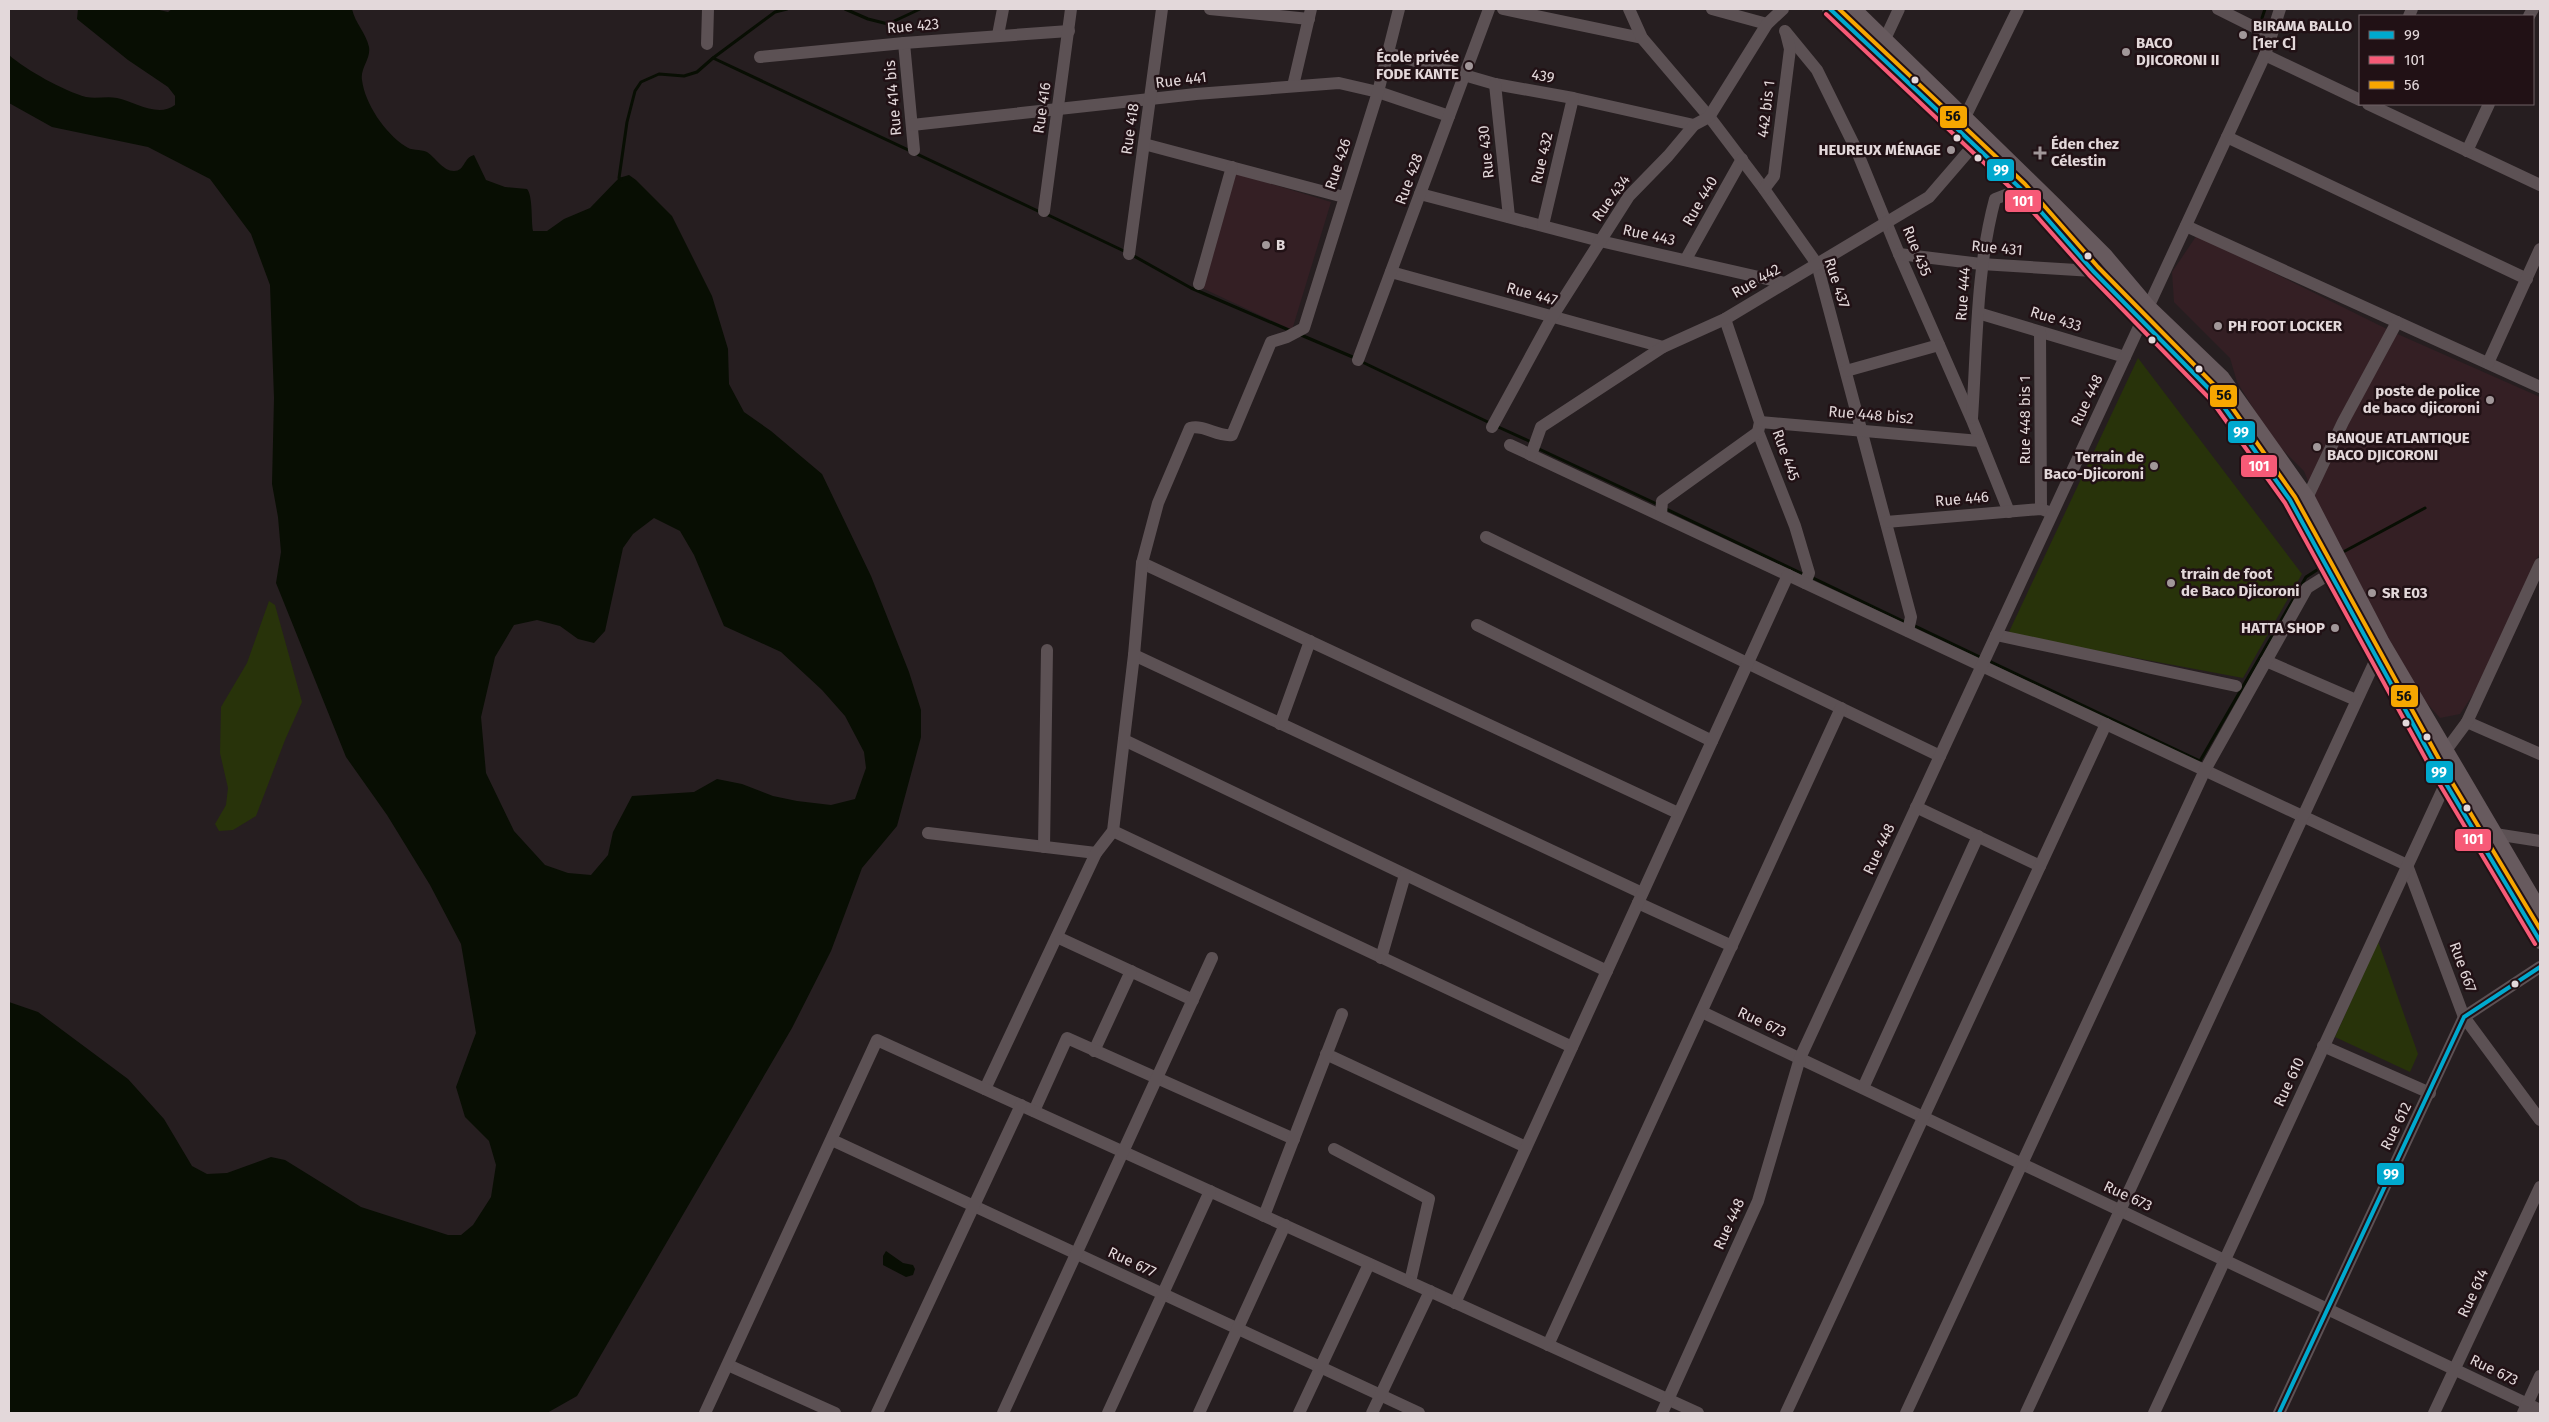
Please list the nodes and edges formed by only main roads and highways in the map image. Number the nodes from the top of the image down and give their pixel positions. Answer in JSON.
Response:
{"nodes":[{"id":1,"x":1830,"y":9,"type":"edge"},
{"id":2,"x":1853,"y":9,"type":"edge"},
{"id":3,"x":1960,"y":124,"type":"junction"},
{"id":4,"x":2145,"y":313,"type":"junction"},
{"id":5,"x":2540,"y":911,"type":"edge"},
{"id":6,"x":2540,"y":941,"type":"edge"}],
"edges":[{"from":1,"to":3,"type":"main road"},
{"from":2,"to":3,"type":"main road"},
{"from":3,"to":4,"type":"main road"},
{"from":3,"to":4,"type":"main road"},
{"from":4,"to":5,"type":"main road"},
{"from":4,"to":6,"type":"main road"}]}
